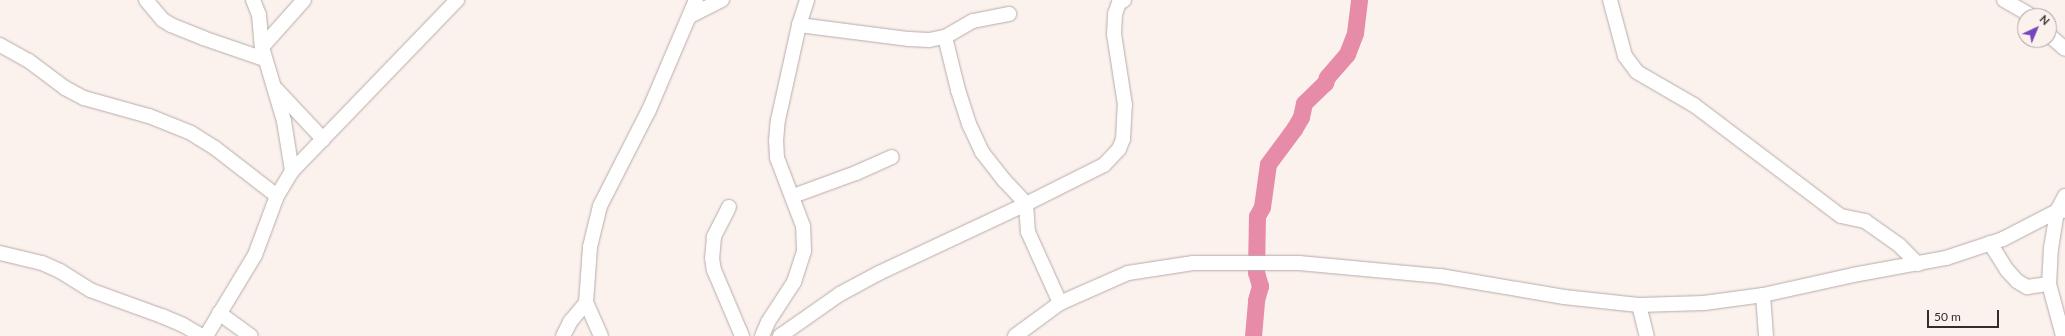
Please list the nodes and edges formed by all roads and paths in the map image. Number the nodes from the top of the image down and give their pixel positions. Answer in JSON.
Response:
{"nodes":[{"id":1,"x":146,"y":0,"type":"edge"},
{"id":2,"x":253,"y":0,"type":"edge"},
{"id":3,"x":304,"y":0,"type":"edge"},
{"id":4,"x":457,"y":0,"type":"edge"},
{"id":5,"x":696,"y":0,"type":"edge"},
{"id":6,"x":722,"y":0,"type":"edge"},
{"id":7,"x":807,"y":0,"type":"edge"},
{"id":8,"x":1124,"y":0,"type":"edge"},
{"id":9,"x":1610,"y":0,"type":"edge"},
{"id":10,"x":2004,"y":0,"type":"edge"},
{"id":11,"x":2024,"y":8,"type":"edge"},
{"id":12,"x":1009,"y":14,"type":"dead end"},
{"id":13,"x":690,"y":16,"type":"junction"},
{"id":14,"x":799,"y":25,"type":"junction"},
{"id":15,"x":945,"y":37,"type":"junction"},
{"id":16,"x":2057,"y":42,"type":"edge"},
{"id":17,"x":0,"y":45,"type":"edge"},
{"id":18,"x":2065,"y":49,"type":"edge"},
{"id":19,"x":263,"y":53,"type":"junction"},
{"id":20,"x":275,"y":88,"type":"junction"},
{"id":21,"x":323,"y":139,"type":"junction"},
{"id":22,"x":892,"y":157,"type":"dead end"},
{"id":23,"x":292,"y":171,"type":"junction"},
{"id":24,"x":277,"y":196,"type":"junction"},
{"id":25,"x":793,"y":196,"type":"junction"},
{"id":26,"x":2065,"y":196,"type":"edge"},
{"id":27,"x":1026,"y":204,"type":"junction"},
{"id":28,"x":729,"y":206,"type":"dead end"},
{"id":29,"x":2061,"y":211,"type":"edge"},
{"id":30,"x":1990,"y":243,"type":"junction"},
{"id":31,"x":0,"y":253,"type":"edge"},
{"id":32,"x":1918,"y":264,"type":"junction"},
{"id":33,"x":2049,"y":284,"type":"junction"},
{"id":34,"x":1764,"y":295,"type":"junction"},
{"id":35,"x":586,"y":303,"type":"junction"},
{"id":36,"x":1060,"y":303,"type":"junction"},
{"id":37,"x":1639,"y":305,"type":"junction"},
{"id":38,"x":219,"y":313,"type":"junction"},
{"id":39,"x":202,"y":336,"type":"edge"},
{"id":40,"x":206,"y":336,"type":"edge"},
{"id":41,"x":251,"y":336,"type":"edge"},
{"id":42,"x":563,"y":336,"type":"edge"},
{"id":43,"x":601,"y":336,"type":"edge"},
{"id":44,"x":742,"y":336,"type":"edge"},
{"id":45,"x":762,"y":336,"type":"edge"},
{"id":46,"x":780,"y":336,"type":"edge"},
{"id":47,"x":1015,"y":336,"type":"edge"},
{"id":48,"x":1647,"y":336,"type":"edge"},
{"id":49,"x":1766,"y":336,"type":"edge"},
{"id":50,"x":2063,"y":336,"type":"edge"}],
"edges":[{"from":1,"to":19,"type":"street"},
{"from":2,"to":19,"type":"street"},
{"from":3,"to":19,"type":"street"},
{"from":4,"to":21,"type":"street"},
{"from":5,"to":13,"type":"street"},
{"from":6,"to":13,"type":"street"},
{"from":7,"to":14,"type":"street"},
{"from":8,"to":27,"type":"street"},
{"from":9,"to":32,"type":"street"},
{"from":10,"to":11,"type":"street"},
{"from":12,"to":15,"type":"street"},
{"from":13,"to":35,"type":"street"},
{"from":14,"to":15,"type":"street"},
{"from":14,"to":25,"type":"street"},
{"from":15,"to":27,"type":"street"},
{"from":16,"to":18,"type":"street"},
{"from":17,"to":24,"type":"street"},
{"from":19,"to":20,"type":"street"},
{"from":20,"to":21,"type":"street"},
{"from":20,"to":23,"type":"street"},
{"from":21,"to":23,"type":"street"},
{"from":22,"to":25,"type":"street"},
{"from":23,"to":24,"type":"street"},
{"from":24,"to":38,"type":"street"},
{"from":25,"to":45,"type":"street"},
{"from":26,"to":29,"type":"street"},
{"from":27,"to":36,"type":"street"},
{"from":27,"to":46,"type":"street"},
{"from":28,"to":44,"type":"street"},
{"from":29,"to":30,"type":"street"},
{"from":29,"to":33,"type":"street"},
{"from":30,"to":32,"type":"street"},
{"from":30,"to":33,"type":"street"},
{"from":31,"to":39,"type":"street"},
{"from":32,"to":34,"type":"street"},
{"from":33,"to":50,"type":"street"},
{"from":34,"to":37,"type":"street"},
{"from":34,"to":49,"type":"street"},
{"from":35,"to":42,"type":"street"},
{"from":35,"to":43,"type":"street"},
{"from":36,"to":37,"type":"street"},
{"from":36,"to":47,"type":"street"},
{"from":37,"to":48,"type":"street"},
{"from":38,"to":40,"type":"street"},
{"from":38,"to":41,"type":"street"}]}
